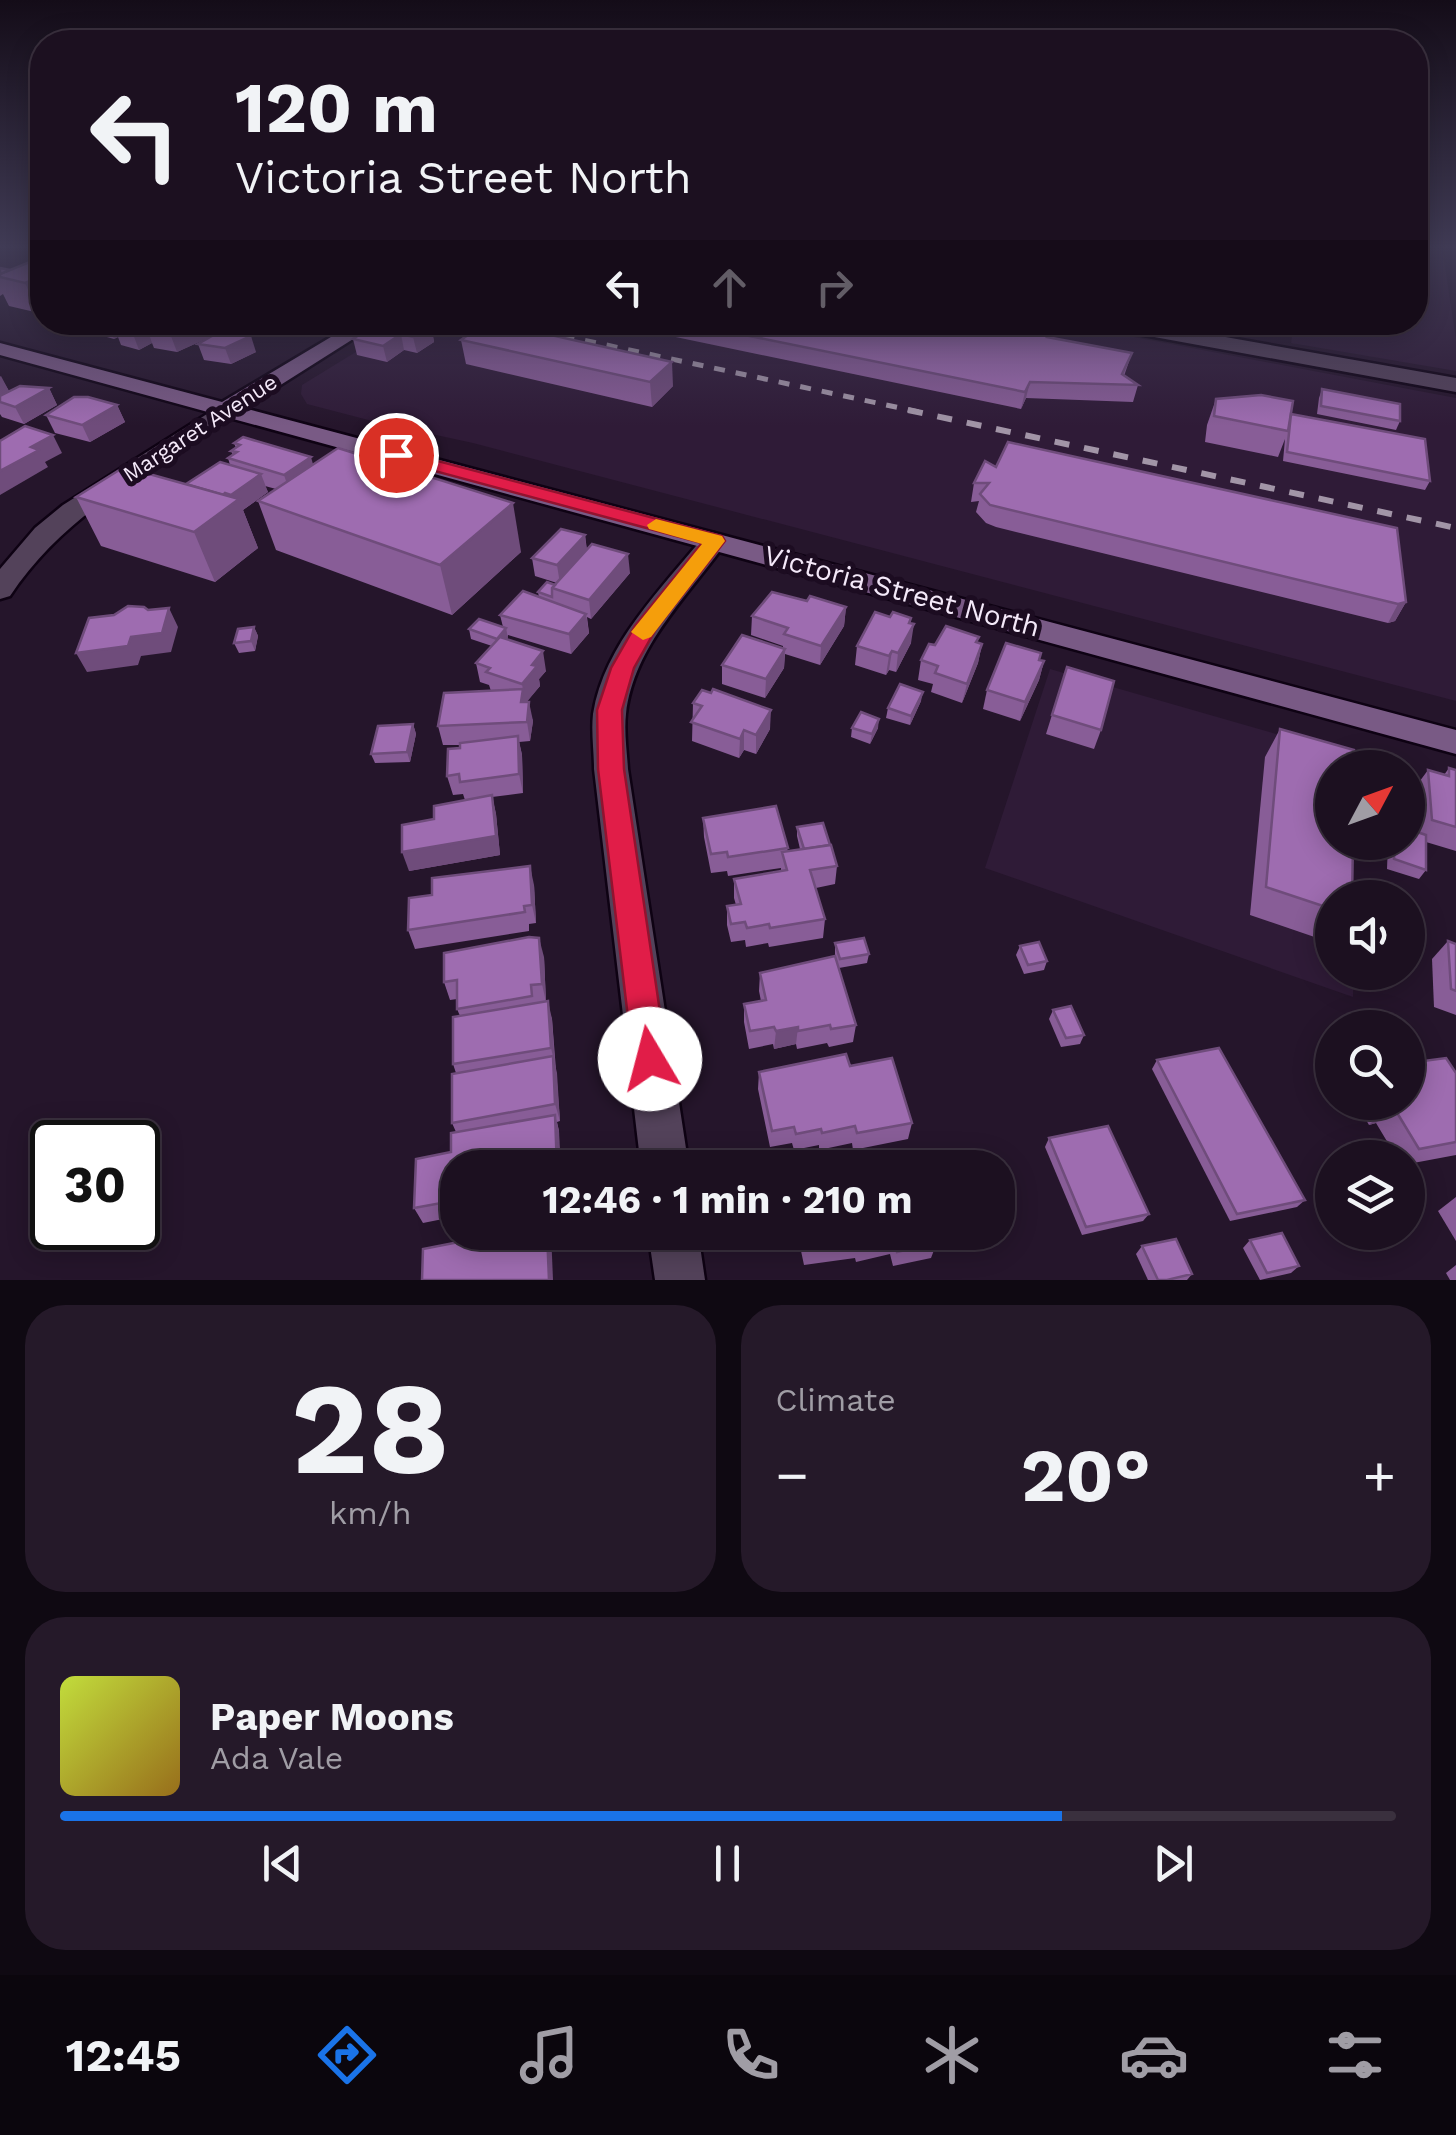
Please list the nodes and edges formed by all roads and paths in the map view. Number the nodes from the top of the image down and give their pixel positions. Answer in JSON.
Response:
{"nodes":[{"id":1,"x":349,"y":335,"type":"edge"},
{"id":2,"x":1176,"y":335,"type":"edge"},
{"id":3,"x":0,"y":348,"type":"edge"},
{"id":4,"x":1456,"y":386,"type":"edge"},
{"id":5,"x":226,"y":409,"type":"junction"},
{"id":6,"x":714,"y":541,"type":"junction"},
{"id":7,"x":0,"y":590,"type":"edge"},
{"id":8,"x":1456,"y":742,"type":"edge"},
{"id":9,"x":662,"y":1150,"type":"edge"},
{"id":10,"x":676,"y":1250,"type":"edge"},
{"id":11,"x":680,"y":1280,"type":"edge"}],
"edges":[{"from":1,"to":5,"type":"main road","name":"Margaret Avenue"},
{"from":2,"to":4,"type":"street"},
{"from":3,"to":5,"type":"main road","name":"Victoria Street North"},
{"from":5,"to":6,"type":"main road","name":"Victoria Street North"},
{"from":5,"to":7,"type":"street","name":"Margaret Avenue"},
{"from":6,"to":8,"type":"main road","name":"Victoria Street North"},
{"from":6,"to":9,"type":"street"},
{"from":10,"to":11,"type":"street"}]}
